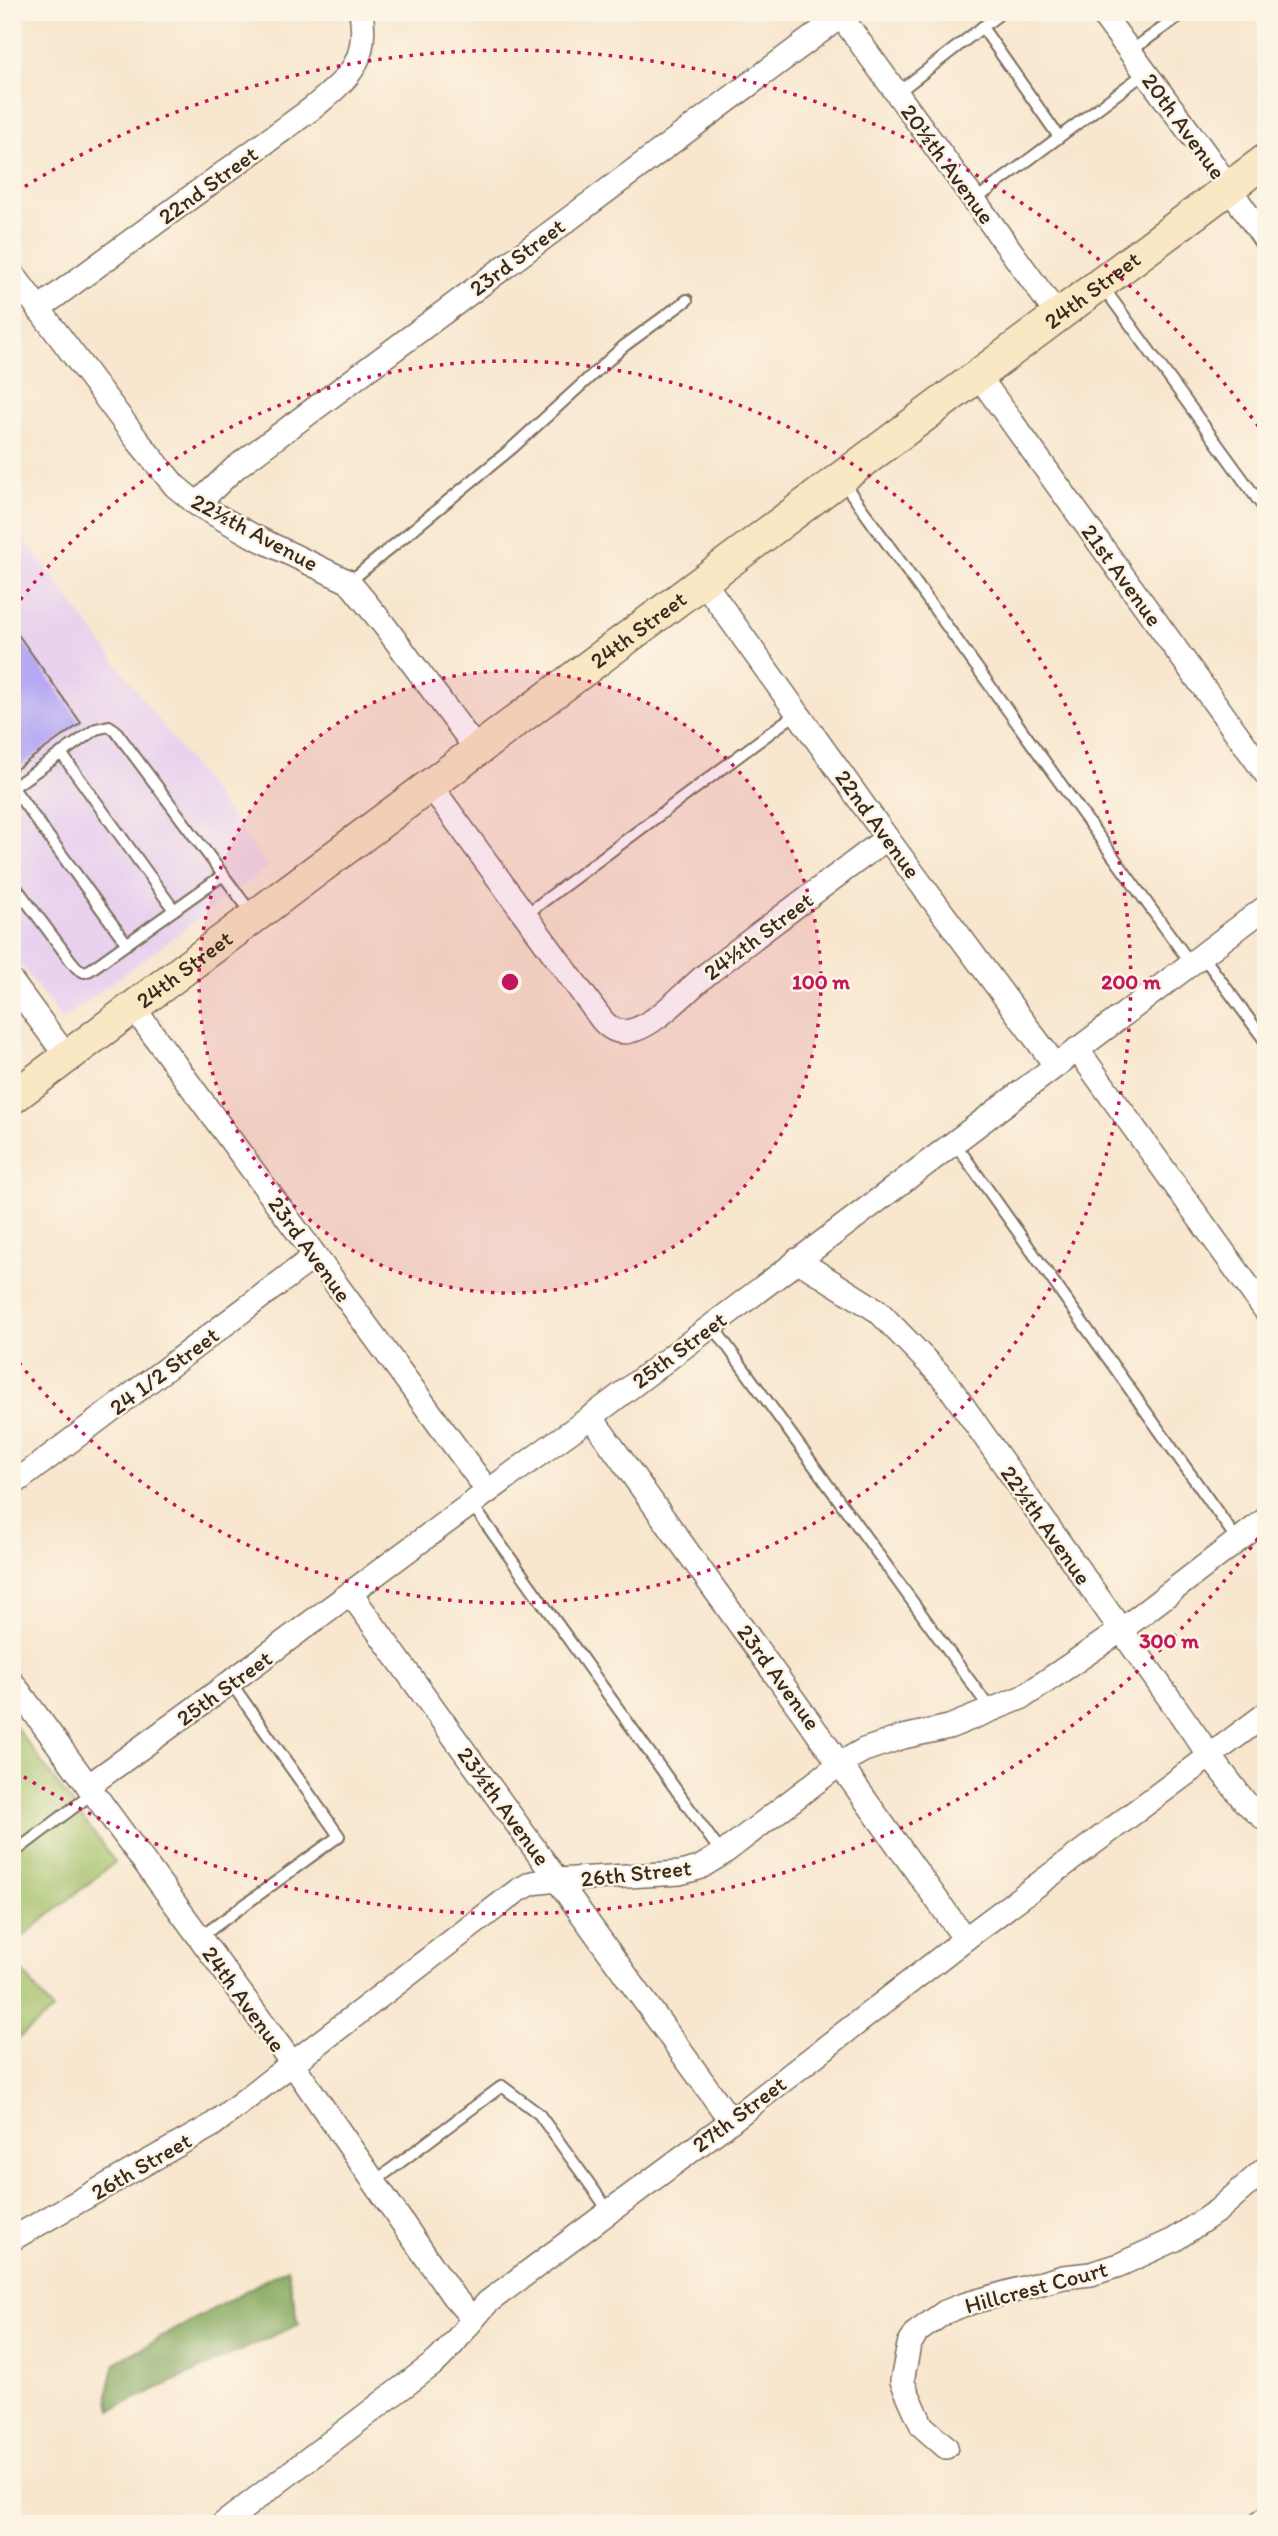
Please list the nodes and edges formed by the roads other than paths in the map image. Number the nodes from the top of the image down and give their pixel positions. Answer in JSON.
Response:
{"nodes":[{"id":1,"x":361,"y":12,"type":"edge"},
{"id":2,"x":1002,"y":12,"type":"edge"},
{"id":3,"x":1101,"y":12,"type":"edge"},
{"id":4,"x":1185,"y":12,"type":"edge"},
{"id":5,"x":839,"y":14,"type":"edge"},
{"id":6,"x":982,"y":27,"type":"junction"},
{"id":7,"x":1129,"y":52,"type":"junction"},
{"id":8,"x":1145,"y":73,"type":"junction"},
{"id":9,"x":897,"y":93,"type":"junction"},
{"id":10,"x":1059,"y":137,"type":"junction"},
{"id":11,"x":1266,"y":160,"type":"edge"},
{"id":12,"x":1228,"y":188,"type":"junction"},
{"id":13,"x":975,"y":201,"type":"junction"},
{"id":14,"x":1266,"y":241,"type":"edge"},
{"id":15,"x":12,"y":273,"type":"edge"},
{"id":16,"x":1101,"y":284,"type":"junction"},
{"id":17,"x":687,"y":300,"type":"dead end"},
{"id":18,"x":38,"y":309,"type":"junction"},
{"id":19,"x":1058,"y":316,"type":"junction"},
{"id":20,"x":978,"y":375,"type":"junction"},
{"id":21,"x":840,"y":479,"type":"junction"},
{"id":22,"x":197,"y":504,"type":"junction"},
{"id":23,"x":1266,"y":511,"type":"edge"},
{"id":24,"x":703,"y":581,"type":"junction"},
{"id":25,"x":349,"y":582,"type":"junction"},
{"id":26,"x":799,"y":712,"type":"junction"},
{"id":27,"x":477,"y":750,"type":"junction"},
{"id":28,"x":61,"y":753,"type":"junction"},
{"id":29,"x":1266,"y":774,"type":"edge"},
{"id":30,"x":430,"y":785,"type":"junction"},
{"id":31,"x":13,"y":788,"type":"edge"},
{"id":32,"x":887,"y":838,"type":"junction"},
{"id":33,"x":223,"y":875,"type":"junction"},
{"id":34,"x":12,"y":883,"type":"edge"},
{"id":35,"x":1266,"y":908,"type":"edge"},
{"id":36,"x":174,"y":910,"type":"junction"},
{"id":37,"x":525,"y":915,"type":"junction"},
{"id":38,"x":254,"y":917,"type":"junction"},
{"id":39,"x":127,"y":944,"type":"junction"},
{"id":40,"x":1196,"y":959,"type":"junction"},
{"id":41,"x":12,"y":982,"type":"edge"},
{"id":42,"x":133,"y":1007,"type":"junction"},
{"id":43,"x":1266,"y":1042,"type":"edge"},
{"id":44,"x":1077,"y":1049,"type":"junction"},
{"id":45,"x":67,"y":1057,"type":"junction"},
{"id":46,"x":1056,"y":1066,"type":"junction"},
{"id":47,"x":12,"y":1098,"type":"edge"},
{"id":48,"x":954,"y":1142,"type":"junction"},
{"id":49,"x":315,"y":1256,"type":"junction"},
{"id":50,"x":797,"y":1260,"type":"junction"},
{"id":51,"x":1266,"y":1311,"type":"edge"},
{"id":52,"x":712,"y":1325,"type":"junction"},
{"id":53,"x":591,"y":1416,"type":"junction"},
{"id":54,"x":12,"y":1485,"type":"edge"},
{"id":55,"x":479,"y":1497,"type":"junction"},
{"id":56,"x":1266,"y":1519,"type":"edge"},
{"id":57,"x":1238,"y":1541,"type":"junction"},
{"id":58,"x":351,"y":1594,"type":"junction"},
{"id":59,"x":1120,"y":1631,"type":"junction"},
{"id":60,"x":231,"y":1683,"type":"junction"},
{"id":61,"x":13,"y":1685,"type":"edge"},
{"id":62,"x":991,"y":1710,"type":"junction"},
{"id":63,"x":1266,"y":1714,"type":"edge"},
{"id":64,"x":1210,"y":1756,"type":"junction"},
{"id":65,"x":841,"y":1763,"type":"junction"},
{"id":66,"x":90,"y":1790,"type":"junction"},
{"id":67,"x":1266,"y":1820,"type":"edge"},
{"id":68,"x":12,"y":1854,"type":"edge"},
{"id":69,"x":722,"y":1854,"type":"junction"},
{"id":70,"x":557,"y":1880,"type":"junction"},
{"id":71,"x":199,"y":1938,"type":"junction"},
{"id":72,"x":965,"y":1939,"type":"junction"},
{"id":73,"x":292,"y":2063,"type":"junction"},
{"id":74,"x":731,"y":2121,"type":"junction"},
{"id":75,"x":1266,"y":2168,"type":"edge"},
{"id":76,"x":374,"y":2182,"type":"junction"},
{"id":77,"x":609,"y":2211,"type":"junction"},
{"id":78,"x":12,"y":2239,"type":"edge"},
{"id":79,"x":472,"y":2319,"type":"junction"},
{"id":80,"x":946,"y":2447,"type":"dead end"},
{"id":81,"x":1266,"y":2518,"type":"edge"},
{"id":82,"x":223,"y":2524,"type":"edge"},
{"id":83,"x":1259,"y":2524,"type":"edge"}],
"edges":[{"from":1,"to":18,"type":"street","name":"22nd Street"},
{"from":2,"to":6,"type":"lane"},
{"from":3,"to":7,"type":"street","name":"20th Avenue"},
{"from":4,"to":7,"type":"lane"},
{"from":5,"to":9,"type":"street","name":"20½th Avenue"},
{"from":5,"to":22,"type":"street","name":"23rd Street"},
{"from":6,"to":9,"type":"lane"},
{"from":6,"to":10,"type":"lane"},
{"from":7,"to":8,"type":"street","name":"20th Avenue"},
{"from":8,"to":10,"type":"lane"},
{"from":8,"to":12,"type":"street","name":"20th Avenue"},
{"from":9,"to":13,"type":"street","name":"20½th Avenue"},
{"from":10,"to":13,"type":"lane"},
{"from":11,"to":12,"type":"street","name":"24th Street"},
{"from":12,"to":14,"type":"street","name":"20th Avenue"},
{"from":12,"to":16,"type":"street","name":"24th Street"},
{"from":13,"to":19,"type":"street","name":"20½th Avenue"},
{"from":15,"to":18,"type":"street","name":"22½th Avenue"},
{"from":16,"to":19,"type":"street","name":"24th Street"},
{"from":16,"to":23,"type":"lane"},
{"from":17,"to":25,"type":"lane"},
{"from":18,"to":22,"type":"street","name":"22½th Avenue"},
{"from":19,"to":20,"type":"street","name":"24th Street"},
{"from":20,"to":21,"type":"street","name":"24th Street"},
{"from":20,"to":29,"type":"street","name":"21st Avenue"},
{"from":21,"to":24,"type":"street","name":"24th Street"},
{"from":21,"to":40,"type":"lane"},
{"from":22,"to":25,"type":"street","name":"22½th Avenue"},
{"from":24,"to":26,"type":"street","name":"22nd Avenue"},
{"from":24,"to":27,"type":"street","name":"24th Street"},
{"from":25,"to":27,"type":"street","name":"22½th Avenue"},
{"from":26,"to":32,"type":"street","name":"22nd Avenue"},
{"from":26,"to":37,"type":"lane"},
{"from":27,"to":30,"type":"street","name":"24th Street"},
{"from":28,"to":31,"type":"lane"},
{"from":28,"to":33,"type":"lane"},
{"from":28,"to":36,"type":"lane"},
{"from":30,"to":37,"type":"street"},
{"from":30,"to":38,"type":"street","name":"24th Street"},
{"from":31,"to":39,"type":"lane"},
{"from":32,"to":37,"type":"street","name":"24½th Street"},
{"from":32,"to":46,"type":"street","name":"22nd Avenue"},
{"from":33,"to":36,"type":"lane"},
{"from":33,"to":38,"type":"lane"},
{"from":34,"to":39,"type":"lane"},
{"from":35,"to":40,"type":"street","name":"25th Street"},
{"from":36,"to":39,"type":"lane"},
{"from":38,"to":42,"type":"street","name":"24th Street"},
{"from":40,"to":43,"type":"lane"},
{"from":40,"to":44,"type":"street","name":"25th Street"},
{"from":41,"to":45,"type":"street"},
{"from":42,"to":45,"type":"street","name":"24th Street"},
{"from":42,"to":49,"type":"street","name":"23rd Avenue"},
{"from":44,"to":46,"type":"street","name":"25th Street"},
{"from":44,"to":51,"type":"street"},
{"from":45,"to":47,"type":"street","name":"24th Street"},
{"from":46,"to":48,"type":"street","name":"25th Street"},
{"from":48,"to":50,"type":"street","name":"25th Street"},
{"from":48,"to":57,"type":"lane"},
{"from":49,"to":54,"type":"street","name":"24 1/2 Street"},
{"from":49,"to":55,"type":"street","name":"23rd Avenue"},
{"from":50,"to":52,"type":"street","name":"25th Street"},
{"from":50,"to":59,"type":"street","name":"22½th Avenue"},
{"from":52,"to":53,"type":"street","name":"25th Street"},
{"from":52,"to":62,"type":"lane"},
{"from":53,"to":55,"type":"street","name":"25th Street"},
{"from":53,"to":65,"type":"street","name":"23rd Avenue"},
{"from":55,"to":58,"type":"street","name":"25th Street"},
{"from":55,"to":69,"type":"lane"},
{"from":56,"to":57,"type":"street","name":"26th Street"},
{"from":57,"to":59,"type":"street","name":"26th Street"},
{"from":58,"to":60,"type":"street","name":"25th Street"},
{"from":58,"to":70,"type":"street","name":"23½th Avenue"},
{"from":59,"to":62,"type":"street","name":"26th Street"},
{"from":59,"to":64,"type":"street","name":"22½th Avenue"},
{"from":60,"to":66,"type":"street","name":"25th Street"},
{"from":60,"to":71,"type":"lane"},
{"from":61,"to":66,"type":"street","name":"24th Avenue"},
{"from":62,"to":65,"type":"street","name":"26th Street"},
{"from":63,"to":64,"type":"street","name":"27th Street"},
{"from":64,"to":67,"type":"street","name":"22½th Avenue"},
{"from":64,"to":72,"type":"street","name":"27th Street"},
{"from":65,"to":69,"type":"street","name":"26th Street"},
{"from":65,"to":72,"type":"street","name":"23rd Avenue"},
{"from":66,"to":68,"type":"lane"},
{"from":66,"to":71,"type":"street","name":"24th Avenue"},
{"from":69,"to":70,"type":"street","name":"26th Street"},
{"from":70,"to":73,"type":"street","name":"26th Street"},
{"from":70,"to":74,"type":"street","name":"23½th Avenue"},
{"from":71,"to":73,"type":"street","name":"24th Avenue"},
{"from":72,"to":74,"type":"street","name":"27th Street"},
{"from":73,"to":76,"type":"street","name":"24th Avenue"},
{"from":73,"to":78,"type":"street","name":"26th Street"},
{"from":74,"to":77,"type":"street","name":"27th Street"},
{"from":75,"to":80,"type":"street","name":"Hillcrest Court"},
{"from":76,"to":77,"type":"lane"},
{"from":76,"to":79,"type":"street","name":"24th Avenue"},
{"from":77,"to":79,"type":"street","name":"27th Street"},
{"from":79,"to":82,"type":"street","name":"27th Street"},
{"from":81,"to":83,"type":"street"}]}
